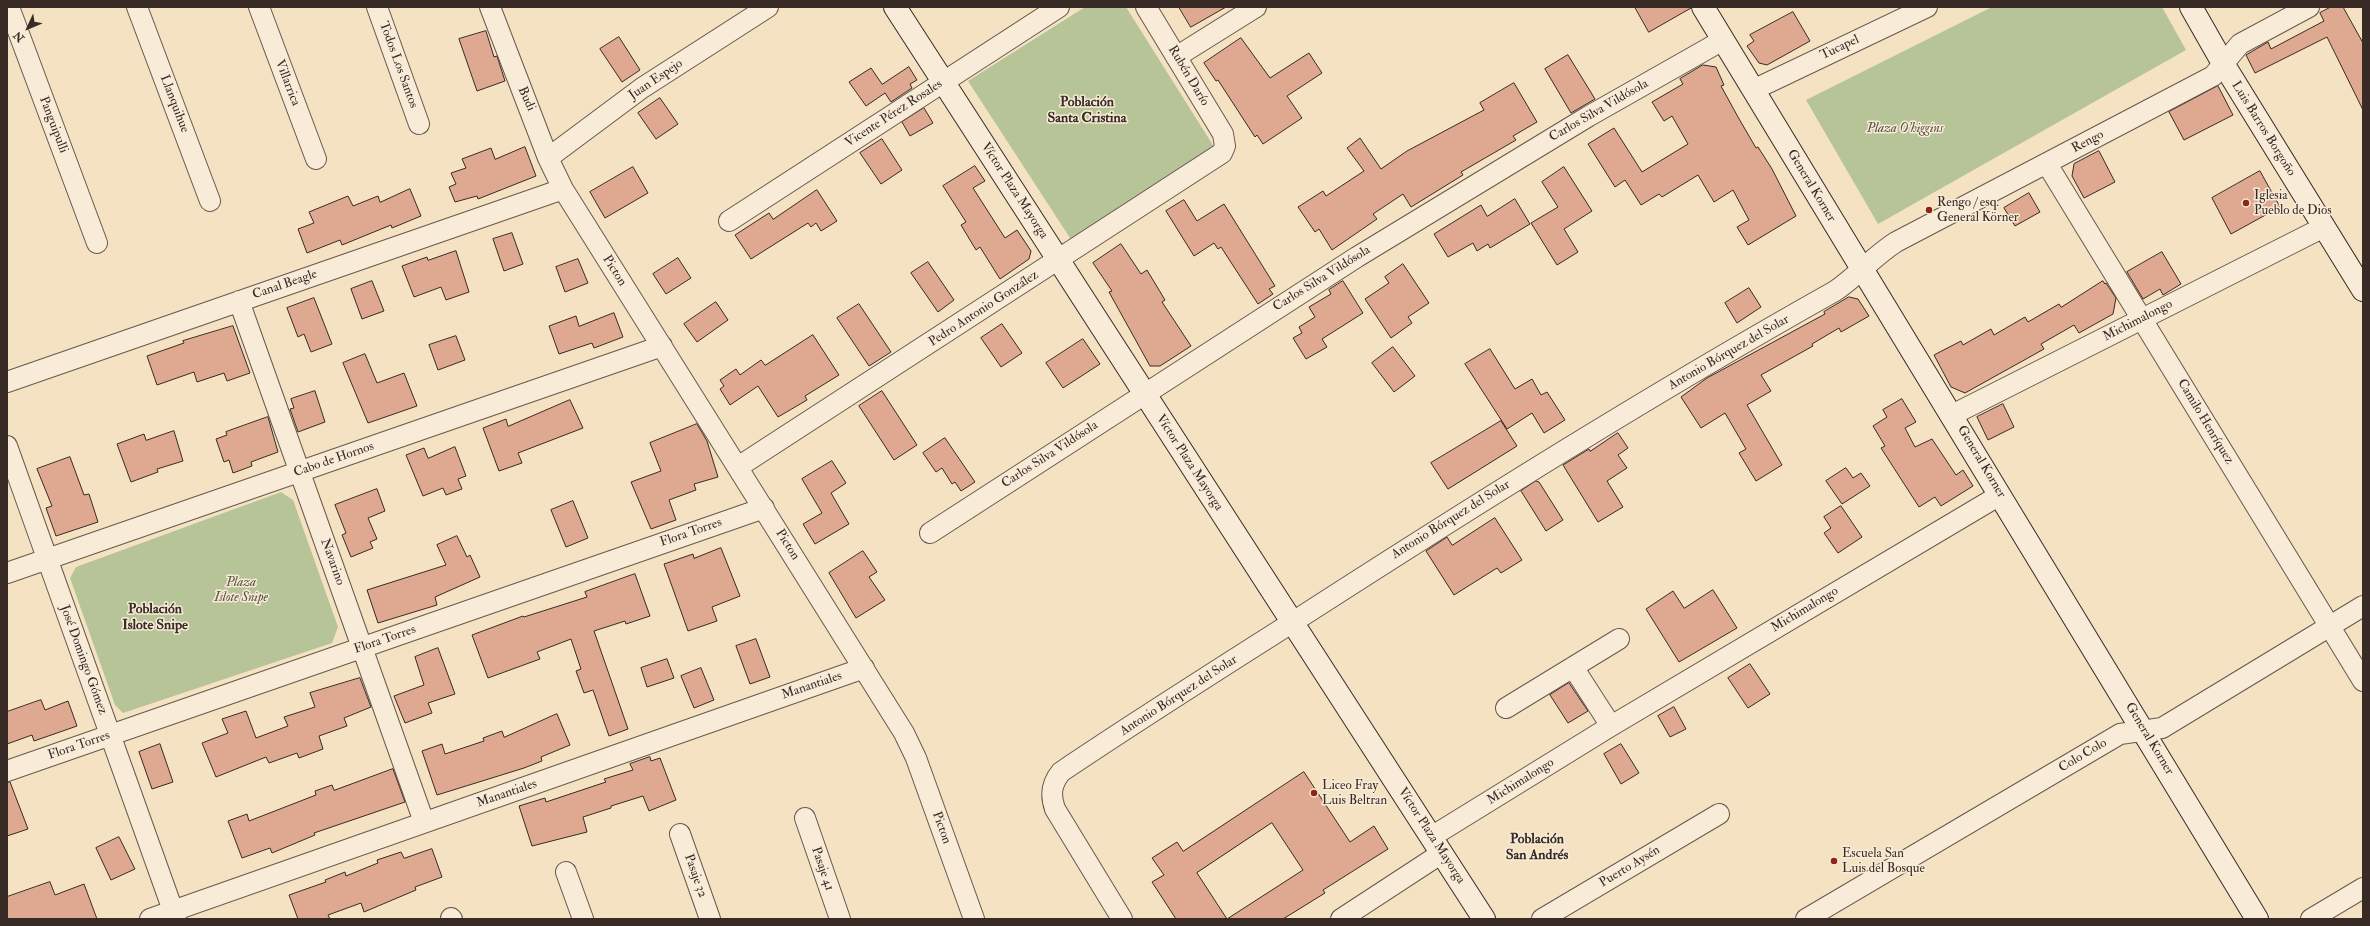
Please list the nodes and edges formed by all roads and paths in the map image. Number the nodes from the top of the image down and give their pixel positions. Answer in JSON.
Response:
{"nodes":[{"id":1,"x":9,"y":7,"type":"edge"},
{"id":2,"x":137,"y":7,"type":"edge"},
{"id":3,"x":259,"y":7,"type":"edge"},
{"id":4,"x":376,"y":7,"type":"edge"},
{"id":5,"x":490,"y":7,"type":"edge"},
{"id":6,"x":768,"y":7,"type":"edge"},
{"id":7,"x":895,"y":7,"type":"edge"},
{"id":8,"x":1059,"y":7,"type":"edge"},
{"id":9,"x":1146,"y":7,"type":"edge"},
{"id":10,"x":1256,"y":7,"type":"edge"},
{"id":11,"x":1703,"y":7,"type":"edge"},
{"id":12,"x":1927,"y":7,"type":"edge"},
{"id":13,"x":2191,"y":7,"type":"edge"},
{"id":14,"x":2309,"y":7,"type":"edge"},
{"id":15,"x":1723,"y":40,"type":"junction"},
{"id":16,"x":1176,"y":57,"type":"junction"},
{"id":17,"x":2224,"y":65,"type":"junction"},
{"id":18,"x":944,"y":81,"type":"junction"},
{"id":19,"x":1753,"y":90,"type":"junction"},
{"id":20,"x":419,"y":124,"type":"dead end"},
{"id":21,"x":1225,"y":146,"type":"joint"},
{"id":22,"x":548,"y":158,"type":"junction"},
{"id":23,"x":316,"y":159,"type":"dead end"},
{"id":24,"x":2047,"y":164,"type":"junction"},
{"id":25,"x":563,"y":189,"type":"junction"},
{"id":26,"x":210,"y":201,"type":"dead end"},
{"id":27,"x":729,"y":221,"type":"dead end"},
{"id":28,"x":2324,"y":227,"type":"junction"},
{"id":29,"x":97,"y":243,"type":"dead end"},
{"id":30,"x":1059,"y":260,"type":"junction"},
{"id":31,"x":1862,"y":270,"type":"junction"},
{"id":32,"x":2360,"y":279,"type":"edge"},
{"id":33,"x":239,"y":301,"type":"junction"},
{"id":34,"x":2142,"y":319,"type":"junction"},
{"id":35,"x":662,"y":346,"type":"junction"},
{"id":36,"x":7,"y":382,"type":"edge"},
{"id":37,"x":1145,"y":394,"type":"junction"},
{"id":38,"x":1952,"y":415,"type":"junction"},
{"id":39,"x":7,"y":446,"type":"edge"},
{"id":40,"x":738,"y":467,"type":"junction"},
{"id":41,"x":300,"y":472,"type":"junction"},
{"id":42,"x":2000,"y":495,"type":"junction"},
{"id":43,"x":764,"y":508,"type":"junction"},
{"id":44,"x":930,"y":533,"type":"dead end"},
{"id":45,"x":46,"y":560,"type":"junction"},
{"id":46,"x":7,"y":573,"type":"edge"},
{"id":47,"x":2363,"y":606,"type":"edge"},
{"id":48,"x":1291,"y":622,"type":"junction"},
{"id":49,"x":2330,"y":626,"type":"junction"},
{"id":50,"x":1619,"y":639,"type":"dead end"},
{"id":51,"x":363,"y":647,"type":"junction"},
{"id":52,"x":1573,"y":667,"type":"junction"},
{"id":53,"x":864,"y":668,"type":"junction"},
{"id":54,"x":2363,"y":681,"type":"edge"},
{"id":55,"x":1506,"y":708,"type":"dead end"},
{"id":56,"x":1611,"y":726,"type":"junction"},
{"id":57,"x":2145,"y":732,"type":"junction"},
{"id":58,"x":110,"y":736,"type":"junction"},
{"id":59,"x":7,"y":771,"type":"edge"},
{"id":60,"x":1719,"y":814,"type":"dead end"},
{"id":61,"x":805,"y":818,"type":"dead end"},
{"id":62,"x":424,"y":822,"type":"junction"},
{"id":63,"x":680,"y":834,"type":"dead end"},
{"id":64,"x":1436,"y":845,"type":"junction"},
{"id":65,"x":566,"y":872,"type":"dead end"},
{"id":66,"x":2363,"y":888,"type":"edge"},
{"id":67,"x":175,"y":915,"type":"edge"},
{"id":68,"x":150,"y":919,"type":"edge"},
{"id":69,"x":583,"y":919,"type":"edge"},
{"id":70,"x":710,"y":919,"type":"edge"},
{"id":71,"x":840,"y":919,"type":"edge"},
{"id":72,"x":974,"y":919,"type":"edge"},
{"id":73,"x":1122,"y":919,"type":"edge"},
{"id":74,"x":1341,"y":919,"type":"edge"},
{"id":75,"x":1484,"y":919,"type":"edge"},
{"id":76,"x":1542,"y":919,"type":"edge"},
{"id":77,"x":1806,"y":919,"type":"edge"},
{"id":78,"x":2257,"y":919,"type":"edge"},
{"id":79,"x":2311,"y":919,"type":"edge"}],
"edges":[{"from":1,"to":29,"type":"street","name":"Panguipulli"},
{"from":2,"to":26,"type":"street","name":"Llanquihue"},
{"from":3,"to":23,"type":"street","name":"Villarrica"},
{"from":4,"to":20,"type":"street","name":"Todos Los Santos"},
{"from":5,"to":22,"type":"street","name":"Budi"},
{"from":6,"to":22,"type":"street","name":"Juan Espejo"},
{"from":7,"to":18,"type":"street","name":"Víctor Plaza Mayorga"},
{"from":8,"to":18,"type":"street","name":"Vicente Pérez Rosales"},
{"from":9,"to":16,"type":"street","name":"Rubén Darío"},
{"from":10,"to":16,"type":"street"},
{"from":11,"to":15,"type":"street","name":"General Korner"},
{"from":12,"to":19,"type":"street","name":"Tucapel"},
{"from":13,"to":17,"type":"street","name":"Luis Barros Borgoño"},
{"from":14,"to":17,"type":"street","name":"Rengo"},
{"from":15,"to":19,"type":"street","name":"General Korner"},
{"from":15,"to":37,"type":"street","name":"Carlos Silva Vildósola"},
{"from":16,"to":21,"type":"street","name":"Rubén Darío"},
{"from":17,"to":24,"type":"street","name":"Rengo"},
{"from":17,"to":28,"type":"street","name":"Luis Barros Borgoño"},
{"from":18,"to":27,"type":"street","name":"Vicente Pérez Rosales"},
{"from":18,"to":30,"type":"street","name":"Víctor Plaza Mayorga"},
{"from":19,"to":31,"type":"street","name":"General Korner"},
{"from":21,"to":30,"type":"street","name":"Pedro Antonio González"},
{"from":22,"to":25,"type":"street","name":"Budi"},
{"from":24,"to":31,"type":"street","name":"Rengo"},
{"from":24,"to":34,"type":"street","name":"Camilo Henríquez"},
{"from":25,"to":33,"type":"street","name":"Canal Beagle"},
{"from":25,"to":35,"type":"street","name":"Picton"},
{"from":28,"to":32,"type":"street","name":"Luis Barros Borgoño"},
{"from":28,"to":34,"type":"street","name":"Michimalongo"},
{"from":30,"to":37,"type":"street","name":"Víctor Plaza Mayorga"},
{"from":30,"to":40,"type":"street","name":"Pedro Antonio González"},
{"from":31,"to":38,"type":"street","name":"General Korner"},
{"from":31,"to":48,"type":"street","name":"Antonio Bórquez del Solar"},
{"from":33,"to":36,"type":"street","name":"Canal Beagle"},
{"from":33,"to":41,"type":"street","name":"Navarino"},
{"from":34,"to":38,"type":"street","name":"Michimalongo"},
{"from":34,"to":49,"type":"street","name":"Camilo Henríquez"},
{"from":35,"to":40,"type":"street","name":"Picton"},
{"from":35,"to":41,"type":"street","name":"Cabo de Hornos"},
{"from":37,"to":44,"type":"street","name":"Carlos Silva Vildósola"},
{"from":37,"to":48,"type":"street","name":"Víctor Plaza Mayorga"},
{"from":38,"to":42,"type":"street","name":"General Korner"},
{"from":39,"to":45,"type":"street","name":"José Domingo Gómez"},
{"from":40,"to":43,"type":"street","name":"Picton"},
{"from":41,"to":45,"type":"street","name":"Cabo de Hornos"},
{"from":41,"to":51,"type":"street","name":"Navarino"},
{"from":42,"to":56,"type":"street","name":"Michimalongo"},
{"from":42,"to":57,"type":"street","name":"General Korner"},
{"from":43,"to":51,"type":"street","name":"Flora Torres"},
{"from":43,"to":53,"type":"street","name":"Picton"},
{"from":45,"to":46,"type":"street","name":"Cabo de Hornos"},
{"from":45,"to":58,"type":"street","name":"José Domingo Gómez"},
{"from":47,"to":49,"type":"street","name":"Colo Colo"},
{"from":48,"to":64,"type":"street","name":"Víctor Plaza Mayorga"},
{"from":48,"to":73,"type":"street","name":"Antonio Bórquez del Solar"},
{"from":49,"to":54,"type":"street","name":"Camilo Henríquez"},
{"from":49,"to":57,"type":"street","name":"Colo Colo"},
{"from":50,"to":52,"type":"street"},
{"from":51,"to":58,"type":"street","name":"Flora Torres"},
{"from":51,"to":62,"type":"street","name":"Navarino"},
{"from":52,"to":55,"type":"street"},
{"from":52,"to":56,"type":"street"},
{"from":53,"to":62,"type":"street","name":"Manantiales"},
{"from":53,"to":72,"type":"street","name":"Picton"},
{"from":56,"to":64,"type":"street","name":"Michimalongo"},
{"from":57,"to":77,"type":"street","name":"Colo Colo"},
{"from":57,"to":78,"type":"street","name":"General Korner"},
{"from":58,"to":59,"type":"street","name":"Flora Torres"},
{"from":58,"to":67,"type":"street","name":"José Domingo Gómez"},
{"from":60,"to":76,"type":"street","name":"Puerto Aysén"},
{"from":61,"to":71,"type":"street","name":"Pasaje 41"},
{"from":62,"to":67,"type":"street","name":"Manantiales"},
{"from":63,"to":70,"type":"street","name":"Pasaje 32"},
{"from":64,"to":74,"type":"street","name":"Michimalongo"},
{"from":64,"to":75,"type":"street","name":"Víctor Plaza Mayorga"},
{"from":65,"to":69,"type":"street"},
{"from":66,"to":79,"type":"street"},
{"from":67,"to":68,"type":"street","name":"Manantiales"}]}
